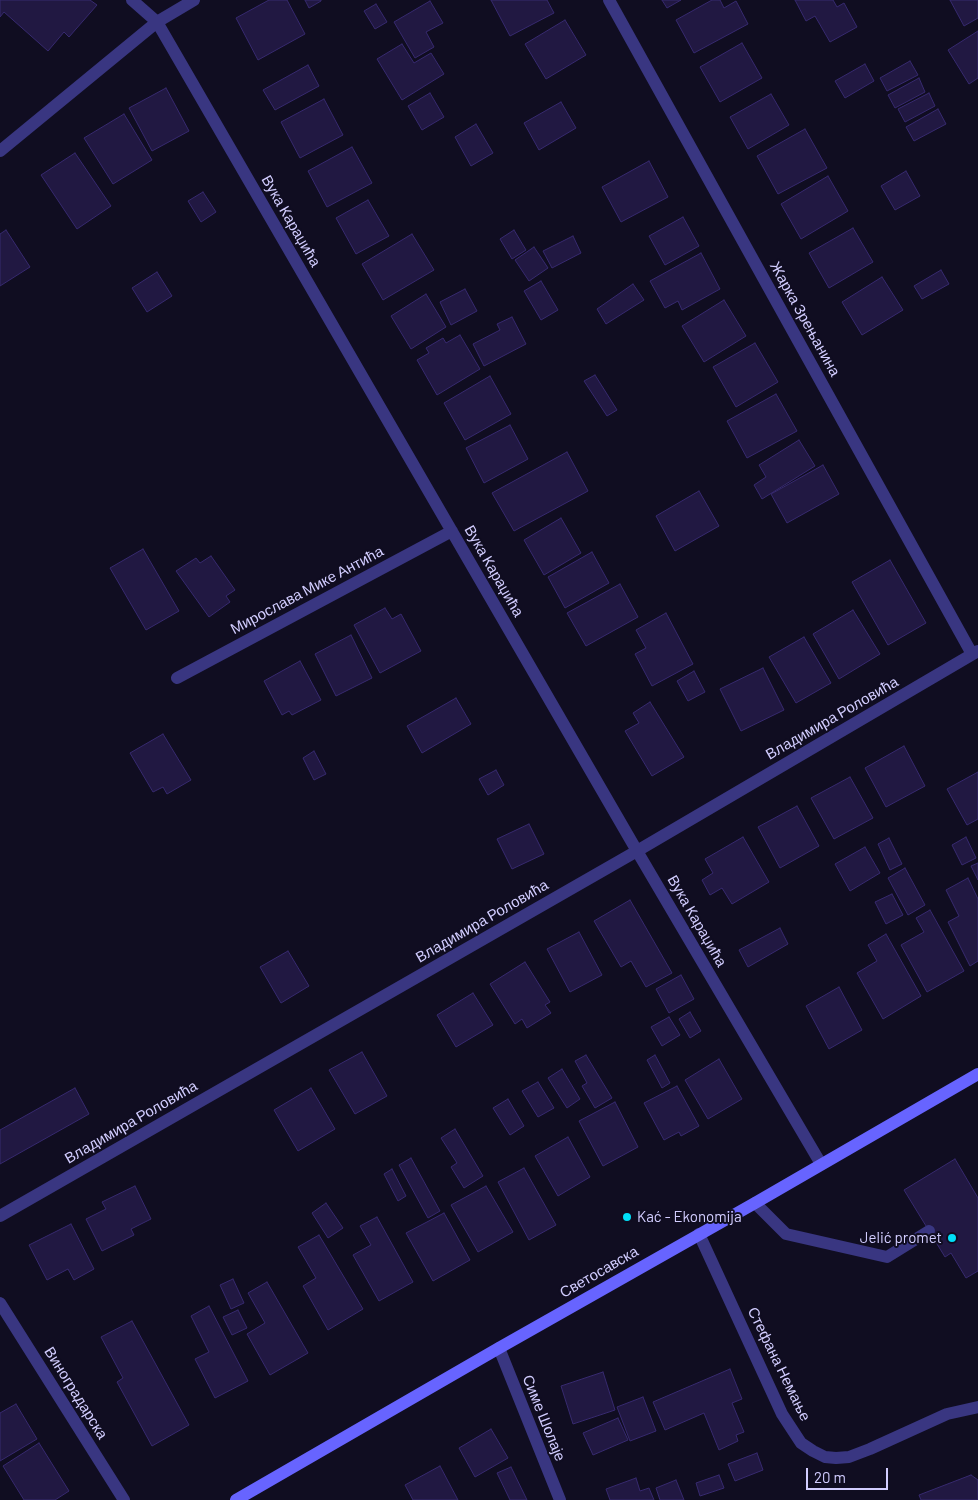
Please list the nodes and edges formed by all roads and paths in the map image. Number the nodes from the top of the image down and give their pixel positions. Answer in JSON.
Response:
{"nodes":[{"id":1,"x":132,"y":0,"type":"edge"},
{"id":2,"x":194,"y":0,"type":"edge"},
{"id":3,"x":609,"y":0,"type":"edge"},
{"id":4,"x":156,"y":22,"type":"junction"},
{"id":5,"x":0,"y":151,"type":"edge"},
{"id":6,"x":452,"y":531,"type":"junction"},
{"id":7,"x":975,"y":652,"type":"edge"},
{"id":8,"x":177,"y":678,"type":"dead end"},
{"id":9,"x":637,"y":851,"type":"junction"},
{"id":10,"x":978,"y":1074,"type":"edge"},
{"id":11,"x":821,"y":1164,"type":"junction"},
{"id":12,"x":755,"y":1203,"type":"junction"},
{"id":13,"x":0,"y":1216,"type":"edge"},
{"id":14,"x":929,"y":1231,"type":"dead end"},
{"id":15,"x":699,"y":1234,"type":"junction"},
{"id":16,"x":0,"y":1303,"type":"edge"},
{"id":17,"x":499,"y":1348,"type":"junction"},
{"id":18,"x":978,"y":1407,"type":"edge"},
{"id":19,"x":124,"y":1500,"type":"edge"},
{"id":20,"x":236,"y":1500,"type":"edge"},
{"id":21,"x":560,"y":1500,"type":"edge"}],
"edges":[{"from":1,"to":4,"type":"street","name":"Вука Караџића"},
{"from":2,"to":4,"type":"street"},
{"from":3,"to":7,"type":"street","name":"Жарка Зрењанина"},
{"from":4,"to":5,"type":"street"},
{"from":4,"to":6,"type":"street","name":"Вука Караџића"},
{"from":6,"to":8,"type":"street","name":"Мирослава Мике Антића"},
{"from":6,"to":9,"type":"street","name":"Вука Караџића"},
{"from":7,"to":9,"type":"street","name":"Владимира Роловића"},
{"from":9,"to":11,"type":"street","name":"Вука Караџића"},
{"from":9,"to":13,"type":"street","name":"Владимира Роловића"},
{"from":10,"to":11,"type":"main road","name":"Светосавска"},
{"from":11,"to":12,"type":"main road","name":"Светосавска"},
{"from":12,"to":14,"type":"street"},
{"from":12,"to":15,"type":"main road","name":"Светосавска"},
{"from":15,"to":17,"type":"main road","name":"Светосавска"},
{"from":15,"to":18,"type":"street","name":"Стефана Немање"},
{"from":16,"to":19,"type":"street","name":"Виноградарска"},
{"from":17,"to":20,"type":"main road","name":"Светосавска"},
{"from":17,"to":21,"type":"street","name":"Симе Шолаје"}]}
